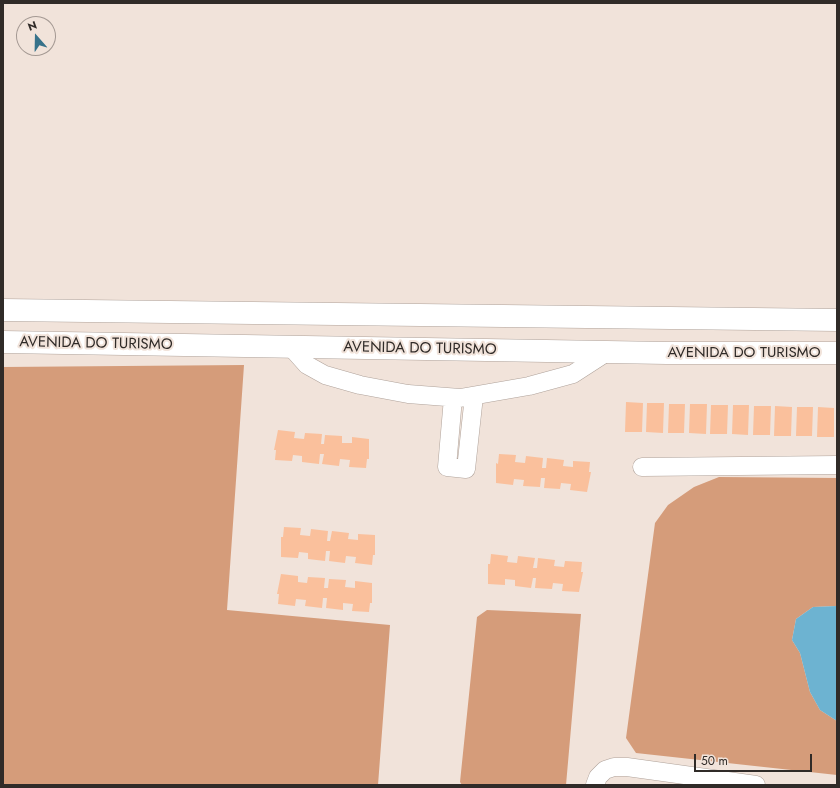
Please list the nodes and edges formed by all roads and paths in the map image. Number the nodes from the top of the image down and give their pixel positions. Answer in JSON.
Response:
{"nodes":[{"id":1,"x":3,"y":310,"type":"edge"},
{"id":2,"x":837,"y":320,"type":"edge"},
{"id":3,"x":3,"y":342,"type":"edge"},
{"id":4,"x":291,"y":347,"type":"junction"},
{"id":5,"x":607,"y":352,"type":"junction"},
{"id":6,"x":837,"y":353,"type":"edge"},
{"id":7,"x":474,"y":396,"type":"junction"},
{"id":8,"x":452,"y":398,"type":"junction"},
{"id":9,"x":837,"y":465,"type":"edge"},
{"id":10,"x":642,"y":467,"type":"dead end"},
{"id":11,"x":596,"y":781,"type":"edge"},
{"id":12,"x":734,"y":784,"type":"edge"},
{"id":13,"x":756,"y":785,"type":"edge"}],
"edges":[{"from":1,"to":2,"type":"highway"},
{"from":3,"to":4,"type":"highway","name":"AVENIDA DO TURISMO"},
{"from":4,"to":5,"type":"highway","name":"AVENIDA DO TURISMO"},
{"from":4,"to":8,"type":"street"},
{"from":5,"to":6,"type":"highway","name":"AVENIDA DO TURISMO"},
{"from":5,"to":7,"type":"street"},
{"from":7,"to":8,"type":"street"},
{"from":7,"to":8,"type":"street"},
{"from":9,"to":10,"type":"street"},
{"from":11,"to":12,"type":"street"},
{"from":12,"to":13,"type":"street"}]}
